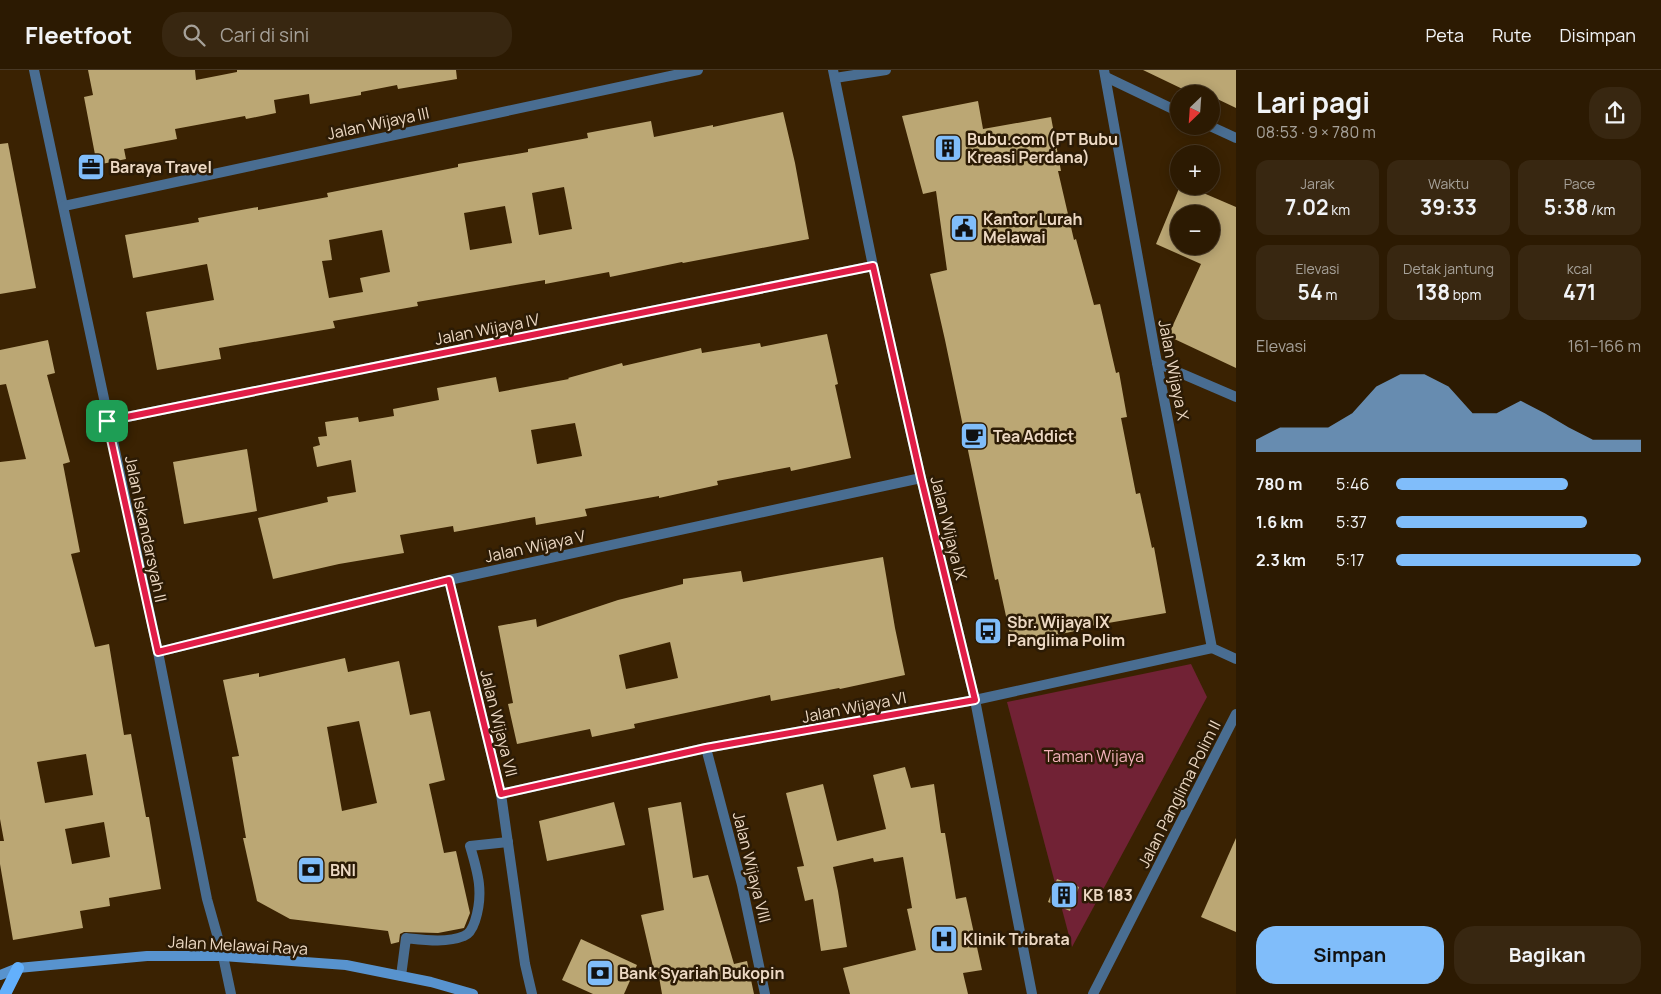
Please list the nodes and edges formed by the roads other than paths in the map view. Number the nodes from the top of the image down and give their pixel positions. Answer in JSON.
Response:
{"nodes":[{"id":1,"x":34,"y":70,"type":"edge"},
{"id":2,"x":698,"y":70,"type":"edge"},
{"id":3,"x":886,"y":70,"type":"edge"},
{"id":4,"x":834,"y":74,"type":"edge"},
{"id":5,"x":1105,"y":74,"type":"edge"},
{"id":6,"x":1170,"y":107,"type":"edge"},
{"id":7,"x":1220,"y":131,"type":"edge"},
{"id":8,"x":1236,"y":138,"type":"edge"},
{"id":9,"x":64,"y":206,"type":"junction"},
{"id":10,"x":873,"y":266,"type":"junction"},
{"id":11,"x":1157,"y":363,"type":"junction"},
{"id":12,"x":1236,"y":397,"type":"edge"},
{"id":13,"x":107,"y":421,"type":"junction"},
{"id":14,"x":921,"y":478,"type":"junction"},
{"id":15,"x":449,"y":580,"type":"junction"},
{"id":16,"x":1212,"y":648,"type":"junction"},
{"id":17,"x":158,"y":652,"type":"junction"},
{"id":18,"x":1236,"y":659,"type":"edge"},
{"id":19,"x":975,"y":700,"type":"junction"},
{"id":20,"x":1236,"y":714,"type":"edge"},
{"id":21,"x":706,"y":748,"type":"junction"},
{"id":22,"x":501,"y":794,"type":"junction"},
{"id":23,"x":508,"y":842,"type":"junction"},
{"id":24,"x":223,"y":956,"type":"junction"},
{"id":25,"x":18,"y":968,"type":"junction"},
{"id":26,"x":0,"y":975,"type":"edge"},
{"id":27,"x":401,"y":976,"type":"junction"},
{"id":28,"x":4,"y":994,"type":"edge"},
{"id":29,"x":232,"y":994,"type":"edge"},
{"id":30,"x":474,"y":994,"type":"edge"},
{"id":31,"x":532,"y":994,"type":"edge"},
{"id":32,"x":765,"y":994,"type":"edge"},
{"id":33,"x":1032,"y":994,"type":"edge"},
{"id":34,"x":1093,"y":994,"type":"edge"}],
"edges":[{"from":1,"to":9,"type":"street","name":"Jalan Iskandarsyah II"},
{"from":2,"to":9,"type":"street","name":"Jalan Wijaya III"},
{"from":3,"to":4,"type":"street"},
{"from":4,"to":10,"type":"street","name":"Jalan Wijaya IX"},
{"from":5,"to":6,"type":"street"},
{"from":5,"to":11,"type":"street","name":"Jalan Wijaya X"},
{"from":7,"to":8,"type":"street"},
{"from":9,"to":13,"type":"street","name":"Jalan Iskandarsyah II"},
{"from":10,"to":13,"type":"street","name":"Jalan Wijaya IV"},
{"from":10,"to":14,"type":"street","name":"Jalan Wijaya IX"},
{"from":11,"to":12,"type":"street"},
{"from":11,"to":16,"type":"street","name":"Jalan Wijaya X"},
{"from":13,"to":17,"type":"street","name":"Jalan Iskandarsyah II"},
{"from":14,"to":15,"type":"street","name":"Jalan Wijaya V"},
{"from":14,"to":19,"type":"street","name":"Jalan Wijaya IX"},
{"from":15,"to":17,"type":"street","name":"Jalan Wijaya V"},
{"from":15,"to":22,"type":"street","name":"Jalan Wijaya VII"},
{"from":16,"to":18,"type":"street"},
{"from":16,"to":19,"type":"street","name":"Jalan Wijaya VI"},
{"from":17,"to":24,"type":"street","name":"Jalan Iskandarsyah II"},
{"from":19,"to":21,"type":"street","name":"Jalan Wijaya VI"},
{"from":19,"to":33,"type":"street","name":"Jalan Wijaya IX"},
{"from":20,"to":34,"type":"street","name":"Jalan Panglima Polim II"},
{"from":21,"to":22,"type":"street","name":"Jalan Wijaya VI"},
{"from":21,"to":32,"type":"street","name":"Jalan Wijaya VIII"},
{"from":22,"to":23,"type":"street","name":"Jalan Wijaya VII"},
{"from":23,"to":27,"type":"street"},
{"from":23,"to":31,"type":"street","name":"Jalan Wijaya VII"},
{"from":24,"to":25,"type":"main road","name":"Jalan Melawai Raya"},
{"from":24,"to":27,"type":"main road","name":"Jalan Melawai Raya"},
{"from":24,"to":29,"type":"street","name":"Jalan Iskandarsyah II"},
{"from":25,"to":26,"type":"main road","name":"Jalan Melawai Raya"},
{"from":25,"to":28,"type":"main road"},
{"from":27,"to":30,"type":"main road","name":"Jalan Melawai Raya"}]}
